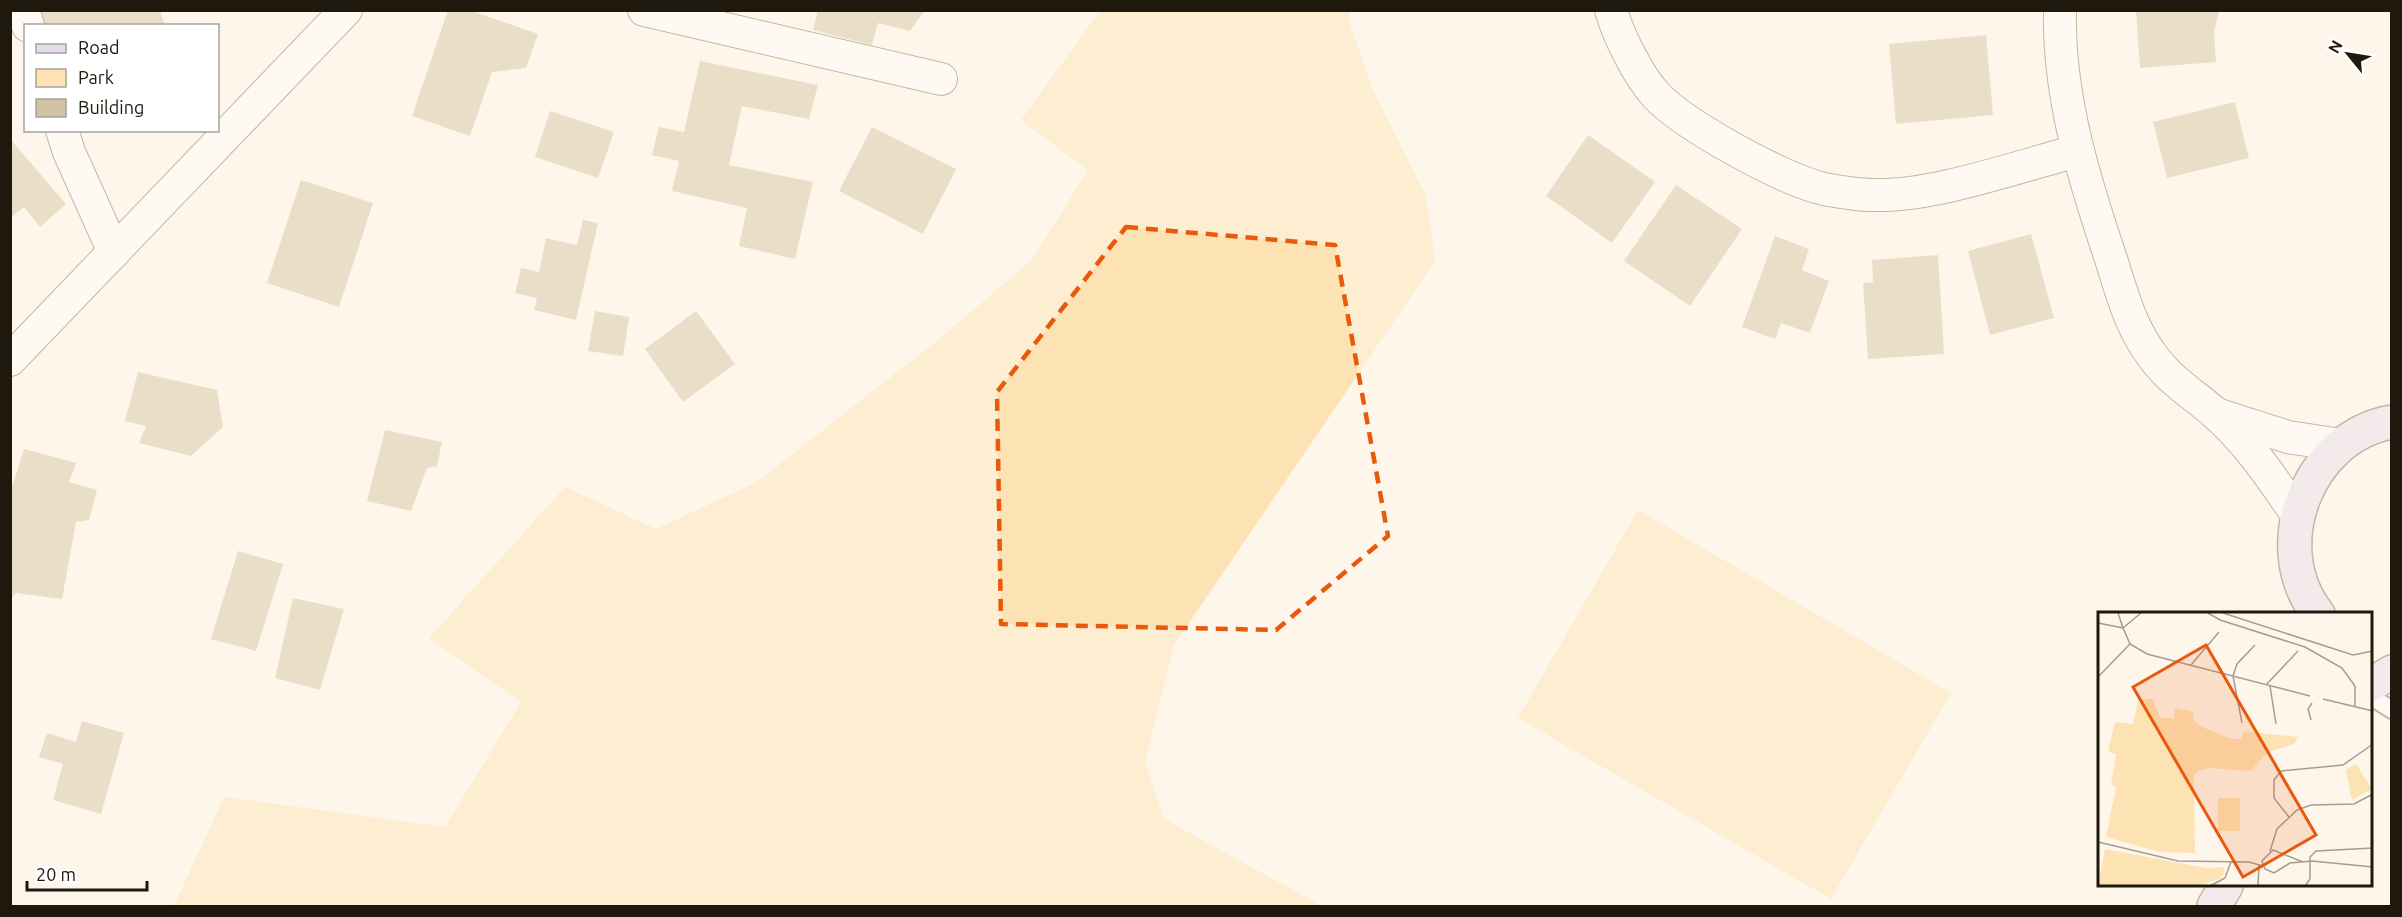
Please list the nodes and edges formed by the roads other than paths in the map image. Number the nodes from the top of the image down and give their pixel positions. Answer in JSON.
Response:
{"nodes":[{"id":1,"x":346,"y":10,"type":"edge"},
{"id":2,"x":644,"y":10,"type":"edge"},
{"id":3,"x":1611,"y":10,"type":"edge"},
{"id":4,"x":2060,"y":10,"type":"edge"},
{"id":5,"x":941,"y":79,"type":"dead end"},
{"id":6,"x":63,"y":132,"type":"edge"},
{"id":7,"x":2078,"y":151,"type":"junction"},
{"id":8,"x":114,"y":252,"type":"junction"},
{"id":9,"x":10,"y":360,"type":"edge"},
{"id":10,"x":2216,"y":414,"type":"junction"},
{"id":11,"x":2391,"y":422,"type":"edge"},
{"id":12,"x":2341,"y":445,"type":"junction"},
{"id":13,"x":2297,"y":515,"type":"junction"},
{"id":14,"x":2314,"y":611,"type":"edge"},
{"id":15,"x":2372,"y":656,"type":"edge"},
{"id":16,"x":2391,"y":661,"type":"edge"},
{"id":17,"x":2391,"y":672,"type":"edge"},
{"id":18,"x":2372,"y":684,"type":"edge"},
{"id":19,"x":2372,"y":697,"type":"edge"},
{"id":20,"x":2391,"y":710,"type":"edge"},
{"id":21,"x":2225,"y":887,"type":"edge"},
{"id":22,"x":2214,"y":906,"type":"edge"}],
"edges":[{"from":1,"to":8,"type":"street"},
{"from":2,"to":5,"type":"street"},
{"from":3,"to":7,"type":"street"},
{"from":4,"to":7,"type":"street"},
{"from":6,"to":8,"type":"street"},
{"from":7,"to":10,"type":"street"},
{"from":8,"to":9,"type":"street"},
{"from":10,"to":12,"type":"street"},
{"from":10,"to":13,"type":"street"},
{"from":11,"to":12,"type":"main road"},
{"from":12,"to":13,"type":"main road"},
{"from":13,"to":14,"type":"main road"},
{"from":15,"to":16,"type":"main road"},
{"from":17,"to":18,"type":"main road"},
{"from":19,"to":20,"type":"lane"},
{"from":21,"to":22,"type":"main road"}]}
